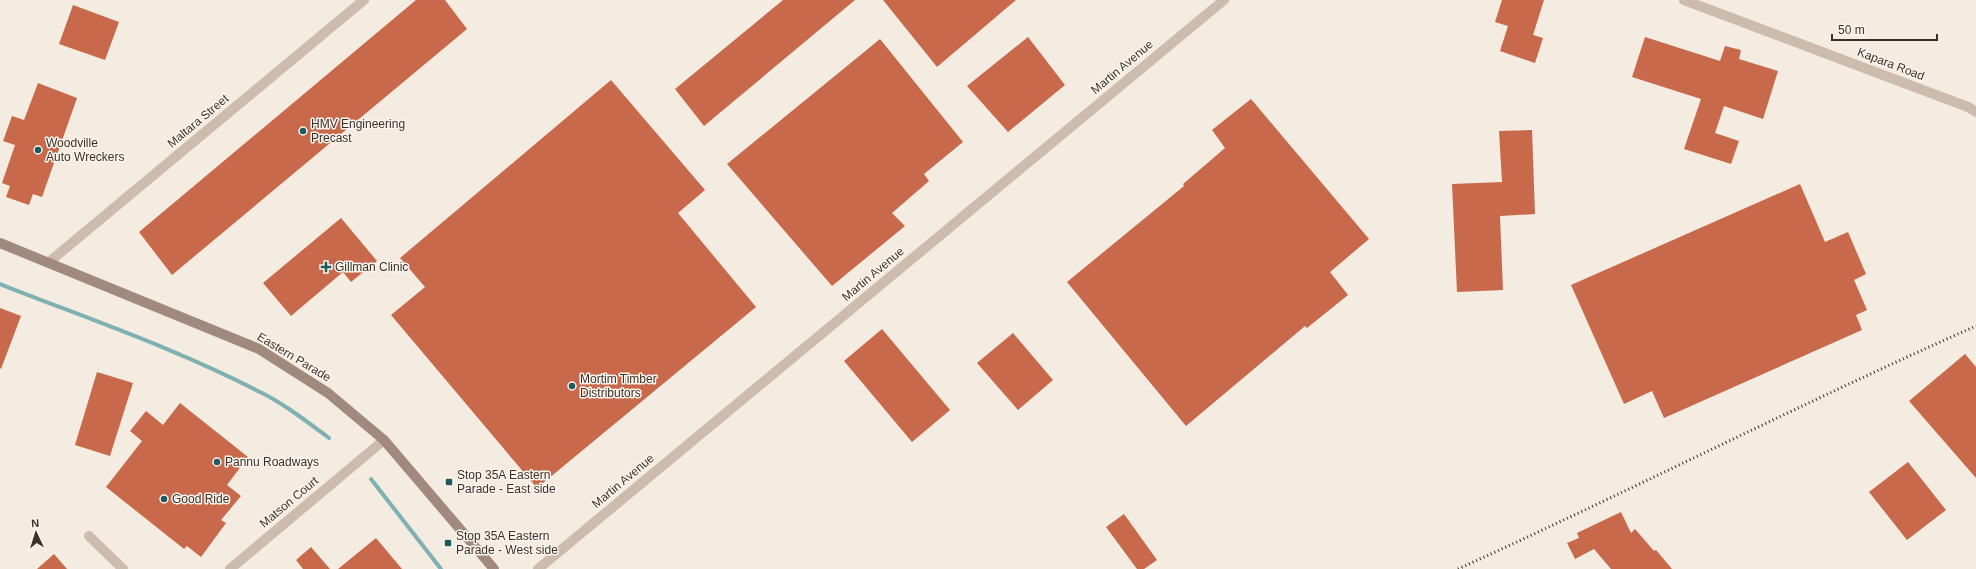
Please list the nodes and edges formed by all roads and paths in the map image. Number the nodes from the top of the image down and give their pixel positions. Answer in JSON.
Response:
{"nodes":[{"id":1,"x":364,"y":0,"type":"edge"},
{"id":2,"x":1224,"y":0,"type":"edge"},
{"id":3,"x":1684,"y":0,"type":"edge"},
{"id":4,"x":1976,"y":112,"type":"edge"},
{"id":5,"x":0,"y":243,"type":"edge"},
{"id":6,"x":49,"y":262,"type":"junction"},
{"id":7,"x":384,"y":440,"type":"junction"},
{"id":8,"x":89,"y":536,"type":"dead end"},
{"id":9,"x":123,"y":569,"type":"edge"},
{"id":10,"x":230,"y":569,"type":"edge"},
{"id":11,"x":494,"y":569,"type":"edge"},
{"id":12,"x":538,"y":569,"type":"edge"}],
"edges":[{"from":1,"to":6,"type":"street","name":"Maltara Street"},
{"from":2,"to":12,"type":"street","name":"Martin Avenue"},
{"from":3,"to":4,"type":"street","name":"Kapara Road"},
{"from":5,"to":6,"type":"main road","name":"Eastern Parade"},
{"from":6,"to":7,"type":"main road","name":"Eastern Parade"},
{"from":7,"to":10,"type":"street","name":"Matson Court"},
{"from":7,"to":11,"type":"main road","name":"Eastern Parade"},
{"from":8,"to":9,"type":"street"}]}
